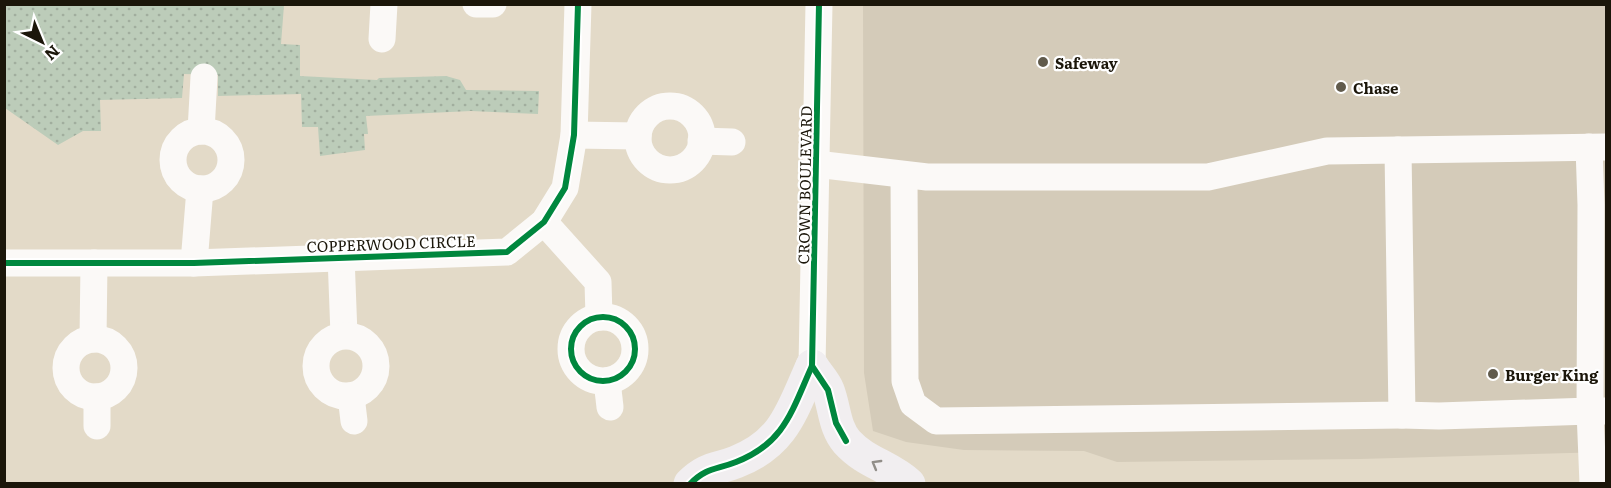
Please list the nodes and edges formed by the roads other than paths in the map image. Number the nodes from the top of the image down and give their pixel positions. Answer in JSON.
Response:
{"nodes":[{"id":1,"x":384,"y":4,"type":"edge"},
{"id":2,"x":476,"y":4,"type":"edge"},
{"id":3,"x":493,"y":4,"type":"edge"},
{"id":4,"x":578,"y":4,"type":"edge"},
{"id":5,"x":819,"y":4,"type":"edge"},
{"id":6,"x":382,"y":39,"type":"dead end"},
{"id":7,"x":204,"y":77,"type":"dead end"},
{"id":8,"x":201,"y":131,"type":"junction"},
{"id":9,"x":574,"y":135,"type":"junction"},
{"id":10,"x":638,"y":136,"type":"junction"},
{"id":11,"x":701,"y":141,"type":"junction"},
{"id":12,"x":732,"y":142,"type":"dead end"},
{"id":13,"x":1598,"y":147,"type":"edge"},
{"id":14,"x":1398,"y":150,"type":"junction"},
{"id":15,"x":816,"y":164,"type":"junction"},
{"id":16,"x":904,"y":175,"type":"junction"},
{"id":17,"x":200,"y":189,"type":"junction"},
{"id":18,"x":544,"y":222,"type":"junction"},
{"id":19,"x":341,"y":256,"type":"junction"},
{"id":20,"x":4,"y":263,"type":"edge"},
{"id":21,"x":94,"y":263,"type":"junction"},
{"id":22,"x":194,"y":263,"type":"junction"},
{"id":23,"x":599,"y":317,"type":"junction"},
{"id":24,"x":344,"y":335,"type":"junction"},
{"id":25,"x":93,"y":339,"type":"junction"},
{"id":26,"x":812,"y":366,"type":"junction"},
{"id":27,"x":97,"y":397,"type":"junction"},
{"id":28,"x":1598,"y":411,"type":"edge"},
{"id":29,"x":1401,"y":416,"type":"junction"},
{"id":30,"x":98,"y":426,"type":"dead end"},
{"id":31,"x":690,"y":483,"type":"edge"},
{"id":32,"x":909,"y":483,"type":"edge"},
{"id":33,"x":1593,"y":483,"type":"edge"}],
"edges":[{"from":1,"to":6,"type":"street"},
{"from":2,"to":3,"type":"street"},
{"from":4,"to":9,"type":"street","name":"COPPERWOOD CIRCLE"},
{"from":5,"to":15,"type":"street","name":"CROWN BOULEVARD"},
{"from":7,"to":8,"type":"street"},
{"from":8,"to":17,"type":"street"},
{"from":8,"to":17,"type":"street"},
{"from":9,"to":10,"type":"street"},
{"from":9,"to":18,"type":"street","name":"COPPERWOOD CIRCLE"},
{"from":10,"to":11,"type":"street"},
{"from":10,"to":11,"type":"street"},
{"from":11,"to":12,"type":"street"},
{"from":13,"to":14,"type":"street"},
{"from":13,"to":28,"type":"street"},
{"from":14,"to":16,"type":"street"},
{"from":14,"to":29,"type":"street"},
{"from":15,"to":16,"type":"street"},
{"from":15,"to":26,"type":"street","name":"CROWN BOULEVARD"},
{"from":16,"to":29,"type":"street"},
{"from":17,"to":22,"type":"street"},
{"from":18,"to":19,"type":"street","name":"COPPERWOOD CIRCLE"},
{"from":18,"to":23,"type":"street"},
{"from":19,"to":22,"type":"street","name":"COPPERWOOD CIRCLE"},
{"from":19,"to":24,"type":"street"},
{"from":20,"to":21,"type":"street","name":"COPPERWOOD CIRCLE"},
{"from":21,"to":22,"type":"street","name":"COPPERWOOD CIRCLE"},
{"from":21,"to":25,"type":"street"},
{"from":23,"to":23,"type":"street"},
{"from":24,"to":24,"type":"street"},
{"from":25,"to":27,"type":"street"},
{"from":25,"to":27,"type":"street"},
{"from":26,"to":31,"type":"main road"},
{"from":32,"to":26,"type":"main road","one_way":true},
{"from":27,"to":30,"type":"street"},
{"from":28,"to":29,"type":"street"},
{"from":28,"to":33,"type":"street"}]}
